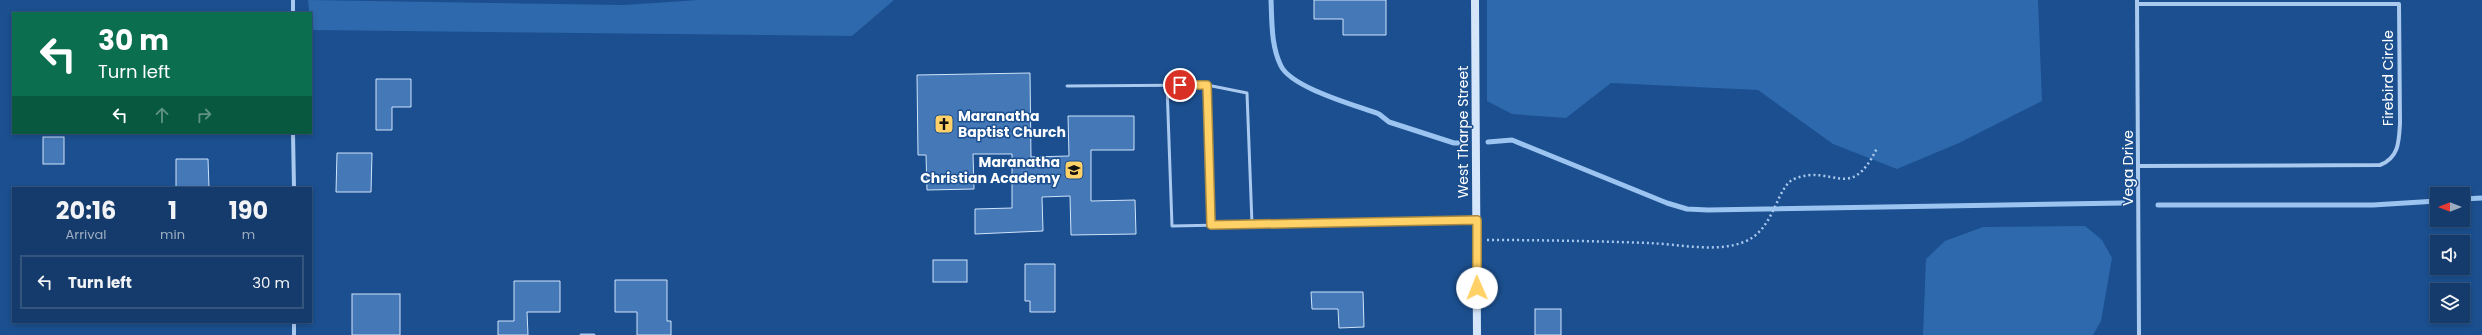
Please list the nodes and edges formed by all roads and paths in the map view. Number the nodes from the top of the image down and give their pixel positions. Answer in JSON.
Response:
{"nodes":[{"id":1,"x":293,"y":0,"type":"edge"},
{"id":2,"x":1475,"y":0,"type":"edge"},
{"id":3,"x":2137,"y":2,"type":"edge"},
{"id":4,"x":293,"y":12,"type":"edge"},
{"id":5,"x":1167,"y":85,"type":"junction"},
{"id":6,"x":1207,"y":85,"type":"junction"},
{"id":7,"x":1067,"y":86,"type":"dead end"},
{"id":8,"x":293,"y":134,"type":"edge"},
{"id":9,"x":1877,"y":148,"type":"dead end"},
{"id":10,"x":2139,"y":166,"type":"junction"},
{"id":11,"x":294,"y":187,"type":"edge"},
{"id":12,"x":1477,"y":220,"type":"junction"},
{"id":13,"x":1252,"y":224,"type":"junction"},
{"id":14,"x":1211,"y":225,"type":"junction"},
{"id":15,"x":1477,"y":240,"type":"junction"},
{"id":16,"x":294,"y":323,"type":"edge"},
{"id":17,"x":294,"y":335,"type":"edge"},
{"id":18,"x":582,"y":335,"type":"edge"},
{"id":19,"x":594,"y":335,"type":"edge"},
{"id":20,"x":1477,"y":335,"type":"edge"},
{"id":21,"x":2139,"y":335,"type":"edge"}],
"edges":[{"from":1,"to":4,"type":"street"},
{"from":2,"to":12,"type":"main road","name":"West Tharpe Street"},
{"from":3,"to":10,"type":"street","name":"Vega Drive"},
{"from":3,"to":10,"type":"street","name":"Firebird Circle"},
{"from":5,"to":6,"type":"lane"},
{"from":5,"to":7,"type":"lane"},
{"from":5,"to":14,"type":"lane"},
{"from":6,"to":13,"type":"lane"},
{"from":6,"to":14,"type":"lane"},
{"from":8,"to":11,"type":"street"},
{"from":9,"to":15,"type":"path"},
{"from":10,"to":21,"type":"street","name":"Vega Drive"},
{"from":12,"to":13,"type":"lane"},
{"from":12,"to":15,"type":"main road","name":"West Tharpe Street"},
{"from":13,"to":14,"type":"lane"},
{"from":15,"to":20,"type":"main road","name":"West Tharpe Street"},
{"from":16,"to":17,"type":"street"},
{"from":18,"to":19,"type":"lane"}]}
